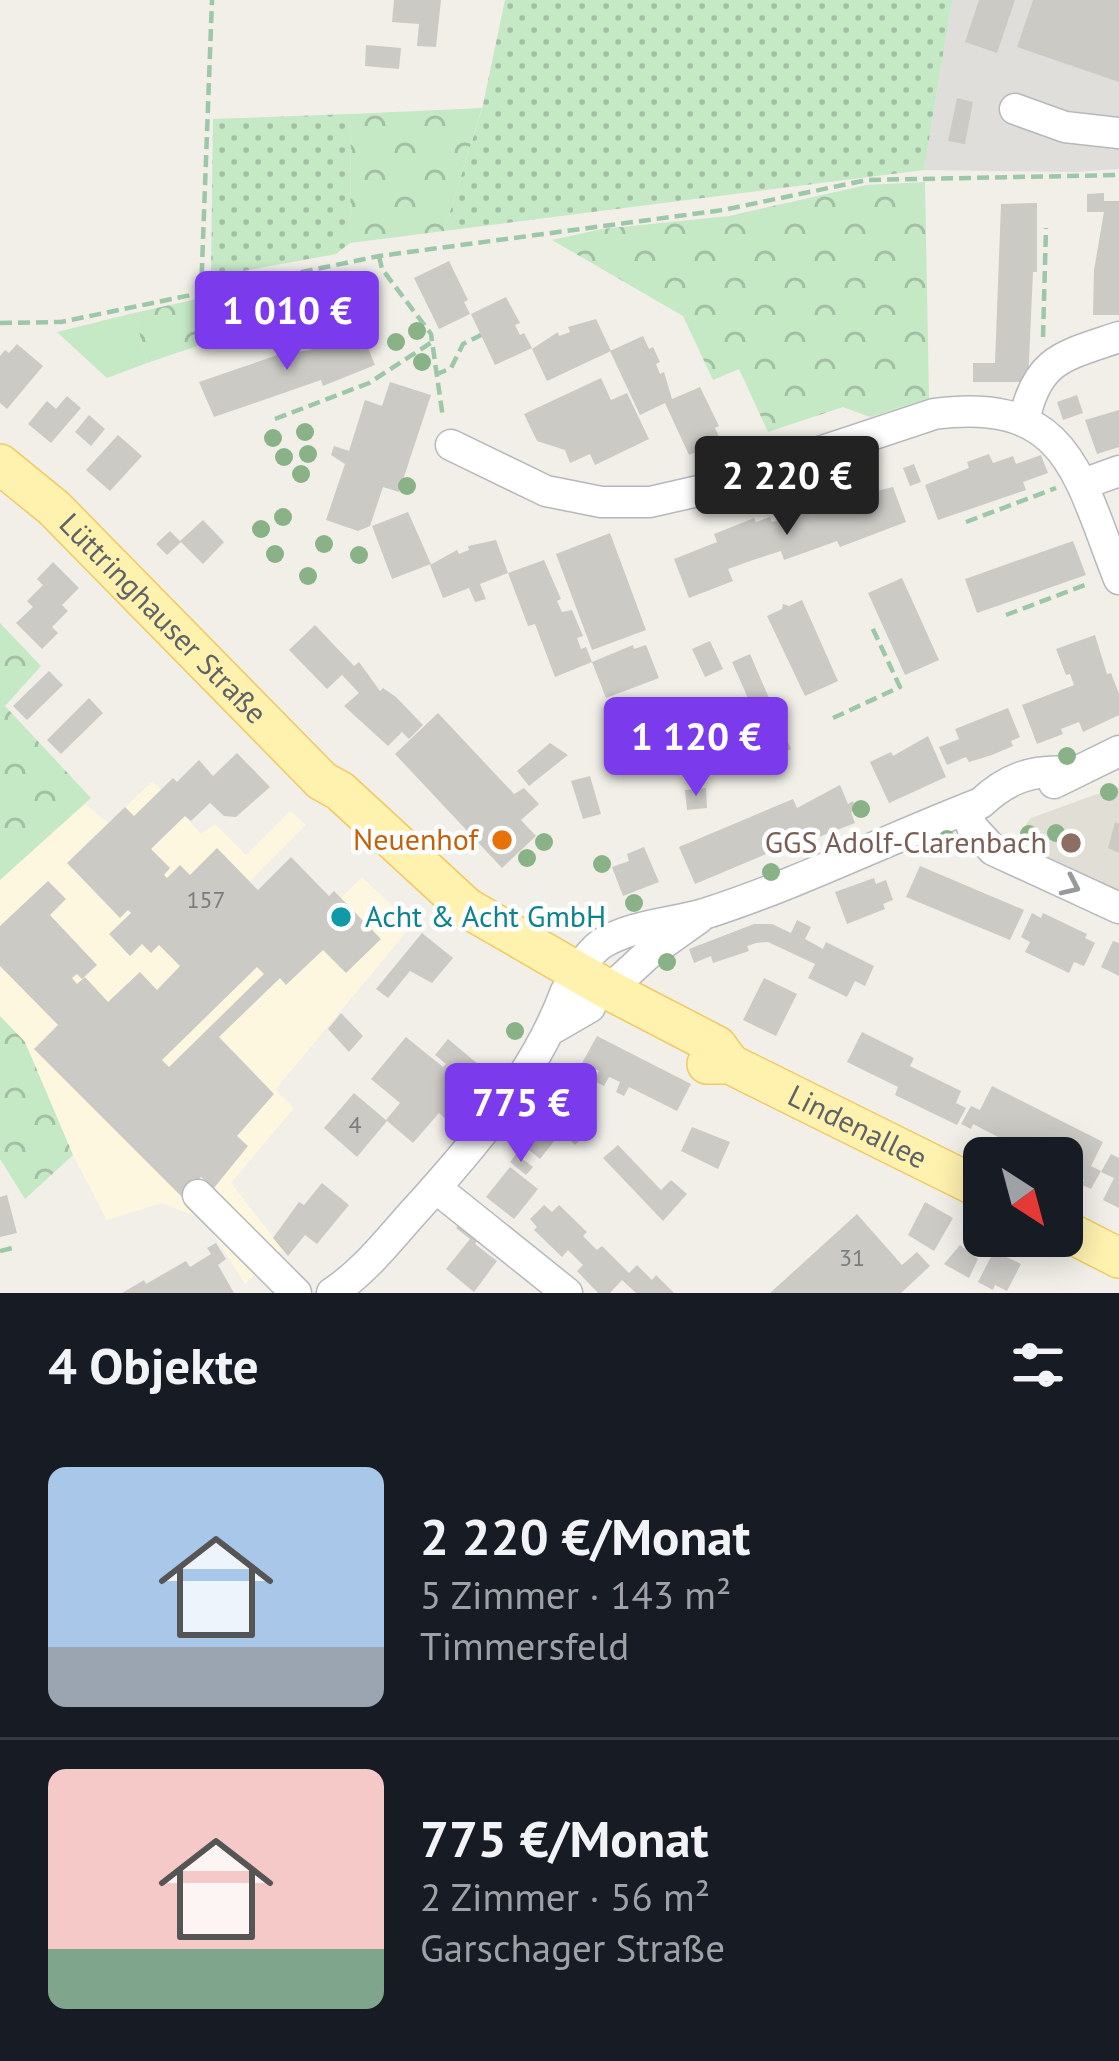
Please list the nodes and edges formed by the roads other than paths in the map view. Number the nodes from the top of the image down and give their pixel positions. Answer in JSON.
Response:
{"nodes":[{"id":1,"x":1015,"y":109,"type":"dead end"},
{"id":2,"x":1119,"y":133,"type":"edge"},
{"id":3,"x":1119,"y":337,"type":"edge"},
{"id":4,"x":1024,"y":421,"type":"junction"},
{"id":5,"x":451,"y":445,"type":"road end"},
{"id":6,"x":0,"y":464,"type":"edge"},
{"id":7,"x":1119,"y":471,"type":"edge"},
{"id":8,"x":1082,"y":481,"type":"junction"},
{"id":9,"x":1118,"y":575,"type":"edge"},
{"id":10,"x":1119,"y":752,"type":"edge"},
{"id":11,"x":974,"y":806,"type":"junction"},
{"id":12,"x":1119,"y":908,"type":"edge"},
{"id":13,"x":586,"y":990,"type":"junction"},
{"id":14,"x":963,"y":1180,"type":"edge"},
{"id":15,"x":436,"y":1188,"type":"junction"},
{"id":16,"x":197,"y":1195,"type":"dead end"},
{"id":17,"x":1083,"y":1240,"type":"edge"},
{"id":18,"x":1119,"y":1258,"type":"edge"},
{"id":19,"x":296,"y":1293,"type":"edge"},
{"id":20,"x":332,"y":1293,"type":"edge"},
{"id":21,"x":567,"y":1293,"type":"edge"}],
"edges":[{"from":1,"to":2,"type":"street"},
{"from":3,"to":4,"type":"street"},
{"from":4,"to":5,"type":"street"},
{"from":4,"to":8,"type":"street"},
{"from":6,"to":13,"type":"main road","name":"Lüttringhauser Straße"},
{"from":7,"to":8,"type":"street"},
{"from":8,"to":9,"type":"street"},
{"from":10,"to":11,"type":"street"},
{"from":11,"to":12,"type":"street","one_way":true},
{"from":11,"to":13,"type":"street"},
{"from":13,"to":14,"type":"main road","name":"Lindenallee"},
{"from":13,"to":15,"type":"street"},
{"from":15,"to":20,"type":"street"},
{"from":15,"to":21,"type":"street"},
{"from":16,"to":19,"type":"street"},
{"from":17,"to":18,"type":"main road"}]}
